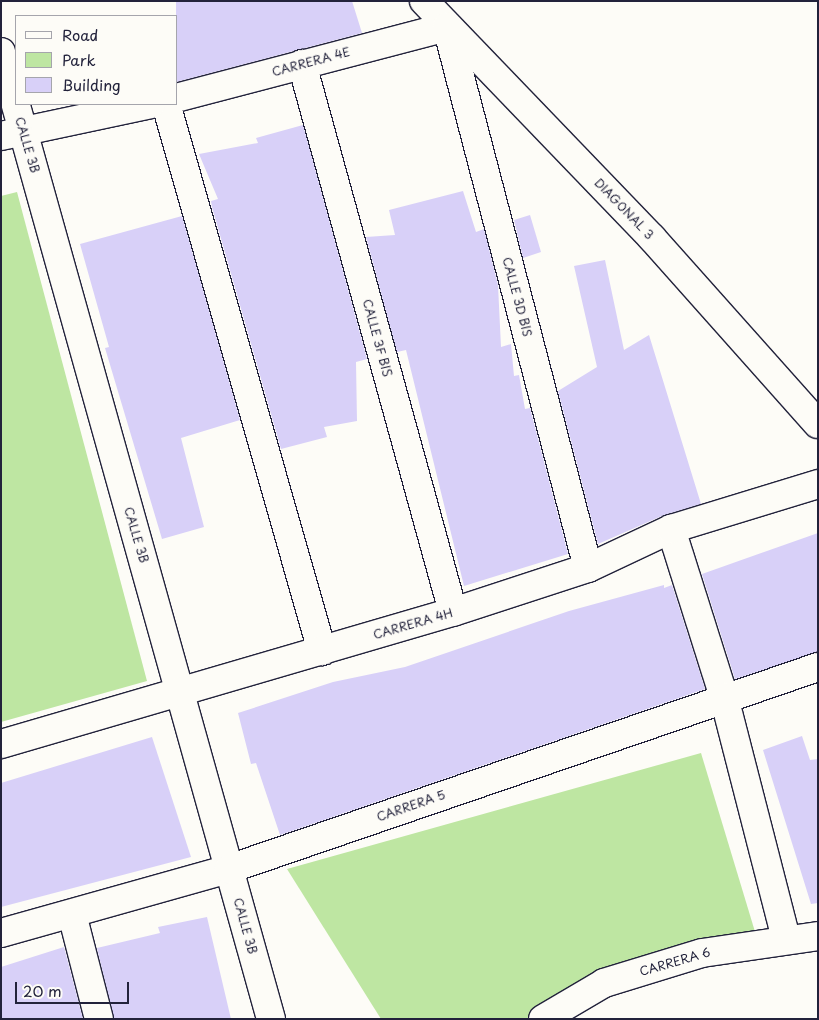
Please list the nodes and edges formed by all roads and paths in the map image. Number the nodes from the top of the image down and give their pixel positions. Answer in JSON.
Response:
{"nodes":[{"id":1,"x":424,"y":1,"type":"edge"},
{"id":2,"x":447,"y":27,"type":"junction"},
{"id":3,"x":1,"y":52,"type":"edge"},
{"id":4,"x":302,"y":64,"type":"junction"},
{"id":5,"x":178,"y":97,"type":"edge"},
{"id":6,"x":146,"y":105,"type":"edge"},
{"id":7,"x":166,"y":105,"type":"edge"},
{"id":8,"x":12,"y":133,"type":"edge"},
{"id":9,"x":818,"y":424,"type":"edge"},
{"id":10,"x":818,"y":484,"type":"edge"},
{"id":11,"x":671,"y":529,"type":"junction"},
{"id":12,"x":588,"y":568,"type":"junction"},
{"id":13,"x":452,"y":612,"type":"junction"},
{"id":14,"x":322,"y":651,"type":"junction"},
{"id":15,"x":818,"y":667,"type":"edge"},
{"id":16,"x":180,"y":692,"type":"junction"},
{"id":17,"x":724,"y":697,"type":"junction"},
{"id":18,"x":1,"y":744,"type":"edge"},
{"id":19,"x":229,"y":869,"type":"junction"},
{"id":20,"x":72,"y":914,"type":"junction"},
{"id":21,"x":1,"y":934,"type":"edge"},
{"id":22,"x":818,"y":936,"type":"edge"},
{"id":23,"x":786,"y":939,"type":"junction"},
{"id":24,"x":99,"y":1019,"type":"edge"},
{"id":25,"x":271,"y":1019,"type":"edge"},
{"id":26,"x":543,"y":1019,"type":"edge"}],
"edges":[{"from":1,"to":2,"type":"street","name":"DIAGONAL 3"},
{"from":2,"to":4,"type":"street","name":"CARRERA 4E"},
{"from":2,"to":9,"type":"street","name":"DIAGONAL 3"},
{"from":2,"to":12,"type":"street","name":"CALLE 3D BIS"},
{"from":3,"to":8,"type":"street","name":"CALLE 3B"},
{"from":4,"to":5,"type":"street","name":"CARRERA 4E"},
{"from":4,"to":13,"type":"street","name":"CALLE 3F BIS"},
{"from":6,"to":8,"type":"street"},
{"from":7,"to":14,"type":"street"},
{"from":8,"to":16,"type":"street","name":"CALLE 3B"},
{"from":10,"to":11,"type":"street","name":"CARRERA 4H"},
{"from":11,"to":12,"type":"street","name":"CARRERA 4H"},
{"from":11,"to":17,"type":"street"},
{"from":12,"to":13,"type":"street","name":"CARRERA 4H"},
{"from":13,"to":14,"type":"street","name":"CARRERA 4H"},
{"from":14,"to":16,"type":"street","name":"CARRERA 4H"},
{"from":15,"to":17,"type":"street","name":"CARRERA 5"},
{"from":16,"to":18,"type":"street","name":"CARRERA 4H"},
{"from":16,"to":19,"type":"street","name":"CALLE 3B"},
{"from":17,"to":19,"type":"street","name":"CARRERA 5"},
{"from":17,"to":23,"type":"street"},
{"from":19,"to":20,"type":"street","name":"CARRERA 5"},
{"from":19,"to":25,"type":"street","name":"CALLE 3B"},
{"from":20,"to":21,"type":"street","name":"CARRERA 5"},
{"from":20,"to":24,"type":"street"},
{"from":22,"to":23,"type":"street","name":"CARRERA 6"},
{"from":23,"to":26,"type":"street","name":"CARRERA 6"}]}
